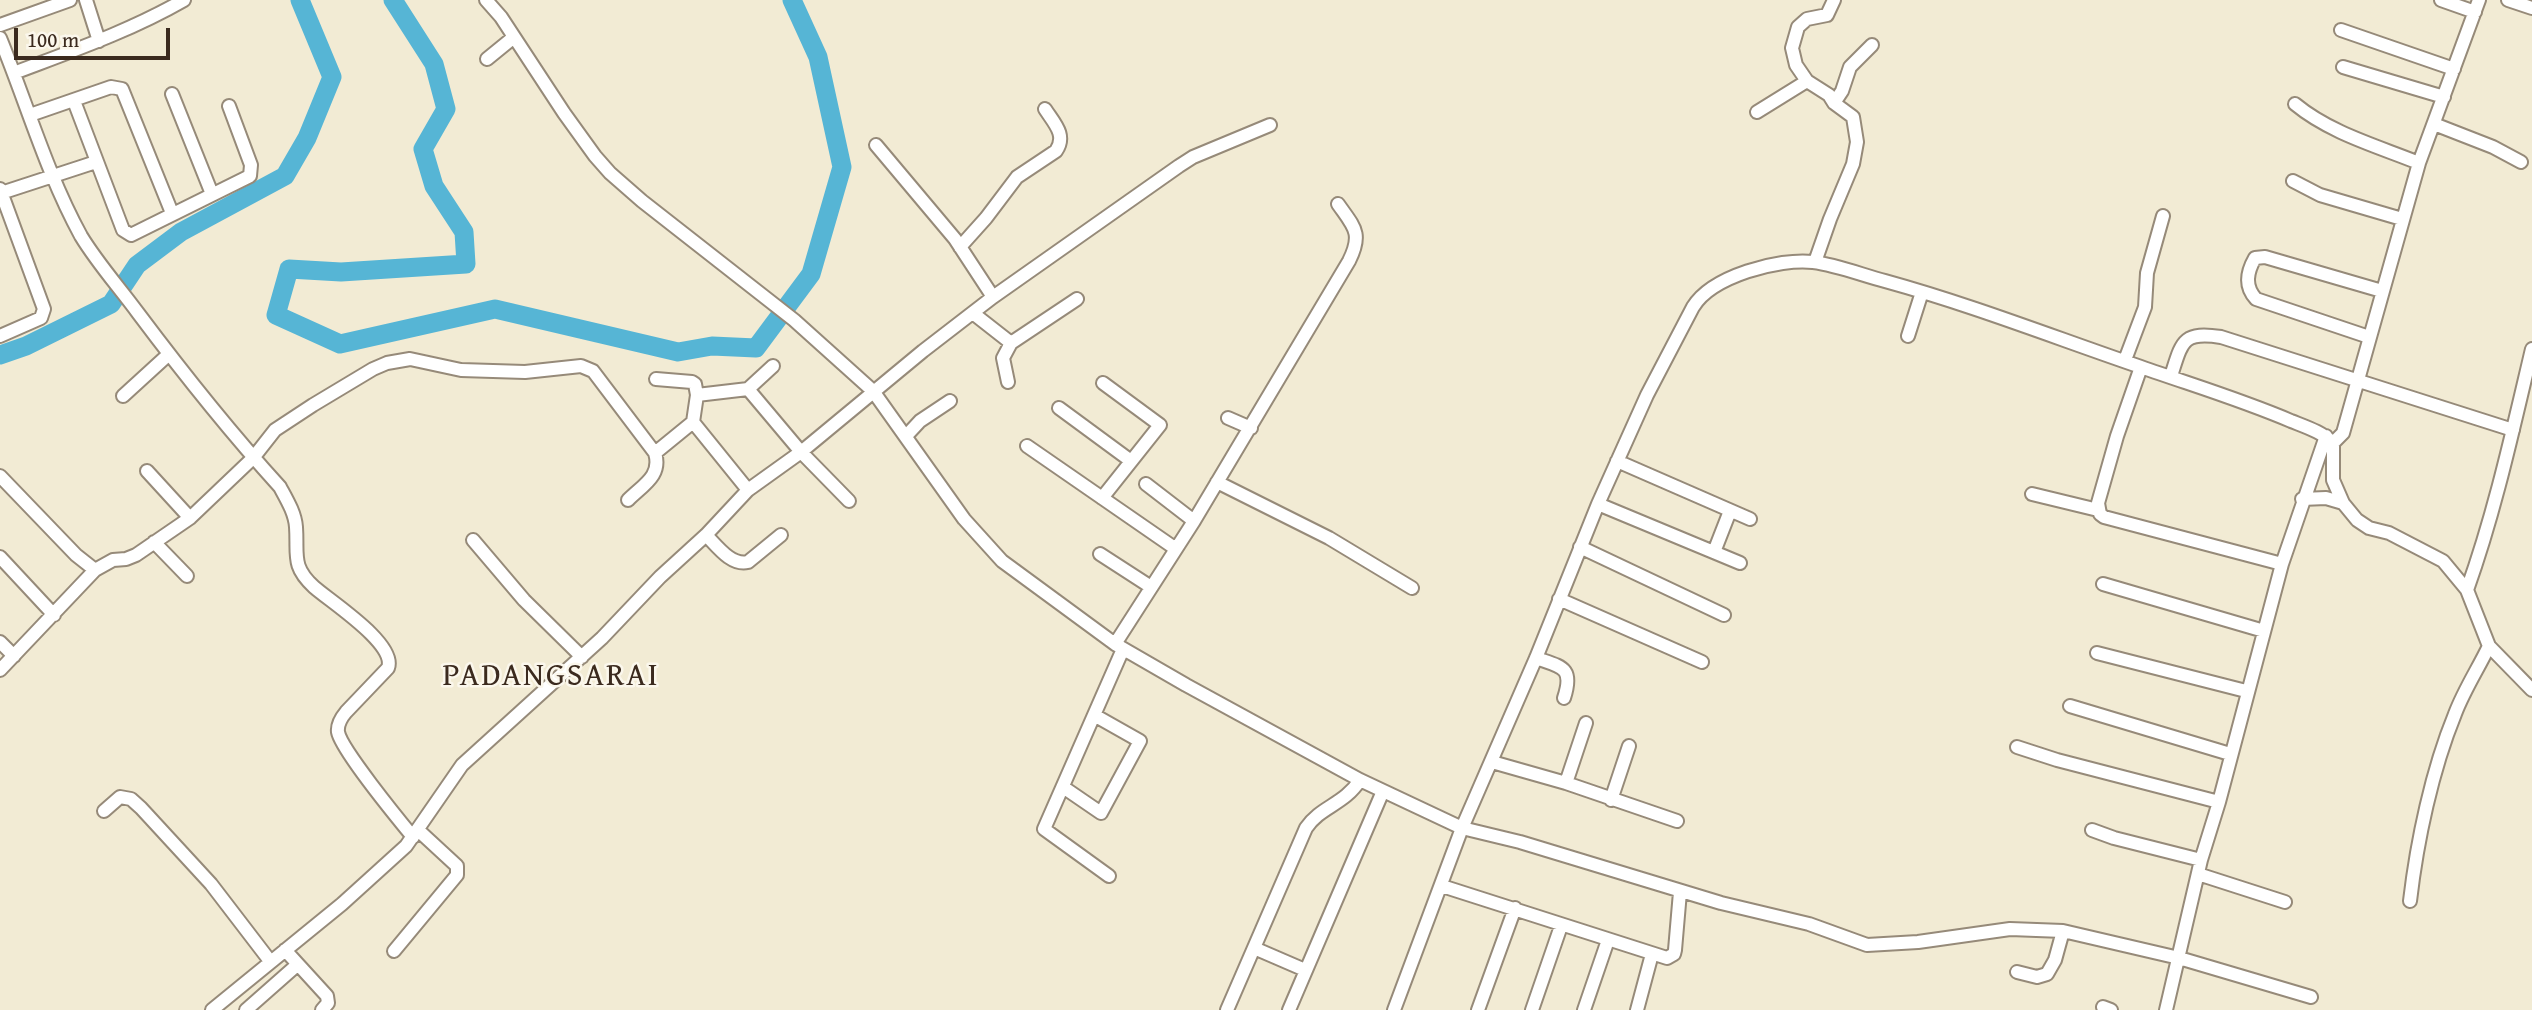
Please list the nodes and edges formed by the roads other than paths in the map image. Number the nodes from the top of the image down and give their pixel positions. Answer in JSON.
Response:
{"nodes":[{"id":1,"x":70,"y":0,"type":"edge"},
{"id":2,"x":86,"y":0,"type":"edge"},
{"id":3,"x":184,"y":0,"type":"edge"},
{"id":4,"x":486,"y":0,"type":"edge"},
{"id":5,"x":1834,"y":0,"type":"edge"},
{"id":6,"x":2441,"y":0,"type":"edge"},
{"id":7,"x":2508,"y":0,"type":"edge"},
{"id":8,"x":2477,"y":6,"type":"edge"},
{"id":9,"x":2532,"y":8,"type":"edge"},
{"id":10,"x":0,"y":25,"type":"edge"},
{"id":11,"x":2341,"y":30,"type":"dead end"},
{"id":12,"x":514,"y":37,"type":"junction"},
{"id":13,"x":0,"y":38,"type":"edge"},
{"id":14,"x":99,"y":41,"type":"junction"},
{"id":15,"x":1872,"y":45,"type":"dead end"},
{"id":16,"x":487,"y":59,"type":"dead end"},
{"id":17,"x":2343,"y":67,"type":"dead end"},
{"id":18,"x":2454,"y":69,"type":"junction"},
{"id":19,"x":14,"y":72,"type":"junction"},
{"id":20,"x":1807,"y":81,"type":"junction"},
{"id":21,"x":173,"y":94,"type":"dead end"},
{"id":22,"x":2444,"y":97,"type":"junction"},
{"id":23,"x":74,"y":101,"type":"junction"},
{"id":24,"x":1834,"y":103,"type":"junction"},
{"id":25,"x":2295,"y":104,"type":"dead end"},
{"id":26,"x":229,"y":106,"type":"dead end"},
{"id":27,"x":1045,"y":109,"type":"dead end"},
{"id":28,"x":1757,"y":112,"type":"dead end"},
{"id":29,"x":30,"y":116,"type":"junction"},
{"id":30,"x":2434,"y":124,"type":"junction"},
{"id":31,"x":1270,"y":125,"type":"dead end"},
{"id":32,"x":876,"y":145,"type":"dead end"},
{"id":33,"x":96,"y":162,"type":"junction"},
{"id":34,"x":2521,"y":162,"type":"dead end"},
{"id":35,"x":2419,"y":163,"type":"junction"},
{"id":36,"x":53,"y":176,"type":"junction"},
{"id":37,"x":2293,"y":181,"type":"dead end"},
{"id":38,"x":1,"y":191,"type":"edge"},
{"id":39,"x":212,"y":194,"type":"junction"},
{"id":40,"x":1338,"y":204,"type":"dead end"},
{"id":41,"x":172,"y":213,"type":"junction"},
{"id":42,"x":2163,"y":216,"type":"dead end"},
{"id":43,"x":2402,"y":219,"type":"junction"},
{"id":44,"x":960,"y":247,"type":"junction"},
{"id":45,"x":1815,"y":262,"type":"junction"},
{"id":46,"x":2382,"y":291,"type":"junction"},
{"id":47,"x":1922,"y":292,"type":"junction"},
{"id":48,"x":993,"y":297,"type":"junction"},
{"id":49,"x":1077,"y":299,"type":"dead end"},
{"id":50,"x":974,"y":314,"type":"junction"},
{"id":51,"x":1,"y":334,"type":"edge"},
{"id":52,"x":1908,"y":336,"type":"dead end"},
{"id":53,"x":2369,"y":337,"type":"junction"},
{"id":54,"x":1011,"y":342,"type":"junction"},
{"id":55,"x":2532,"y":349,"type":"edge"},
{"id":56,"x":169,"y":354,"type":"junction"},
{"id":57,"x":2125,"y":360,"type":"junction"},
{"id":58,"x":773,"y":366,"type":"dead end"},
{"id":59,"x":2141,"y":367,"type":"junction"},
{"id":60,"x":2171,"y":376,"type":"junction"},
{"id":61,"x":656,"y":379,"type":"dead end"},
{"id":62,"x":2359,"y":380,"type":"junction"},
{"id":63,"x":1008,"y":382,"type":"dead end"},
{"id":64,"x":1103,"y":383,"type":"dead end"},
{"id":65,"x":748,"y":389,"type":"junction"},
{"id":66,"x":873,"y":391,"type":"junction"},
{"id":67,"x":697,"y":395,"type":"junction"},
{"id":68,"x":123,"y":396,"type":"dead end"},
{"id":69,"x":950,"y":401,"type":"dead end"},
{"id":70,"x":1059,"y":408,"type":"dead end"},
{"id":71,"x":1228,"y":418,"type":"dead end"},
{"id":72,"x":693,"y":422,"type":"junction"},
{"id":73,"x":1251,"y":428,"type":"junction"},
{"id":74,"x":2513,"y":430,"type":"junction"},
{"id":75,"x":907,"y":435,"type":"junction"},
{"id":76,"x":2329,"y":440,"type":"junction"},
{"id":77,"x":1027,"y":446,"type":"dead end"},
{"id":78,"x":801,"y":452,"type":"junction"},
{"id":79,"x":655,"y":453,"type":"junction"},
{"id":80,"x":253,"y":458,"type":"junction"},
{"id":81,"x":1131,"y":461,"type":"junction"},
{"id":82,"x":1617,"y":461,"type":"junction"},
{"id":83,"x":147,"y":471,"type":"dead end"},
{"id":84,"x":0,"y":476,"type":"edge"},
{"id":85,"x":1217,"y":482,"type":"junction"},
{"id":86,"x":1146,"y":484,"type":"dead end"},
{"id":87,"x":748,"y":490,"type":"junction"},
{"id":88,"x":2032,"y":494,"type":"dead end"},
{"id":89,"x":1102,"y":498,"type":"junction"},
{"id":90,"x":2302,"y":499,"type":"junction"},
{"id":91,"x":628,"y":500,"type":"dead end"},
{"id":92,"x":849,"y":501,"type":"dead end"},
{"id":93,"x":2343,"y":503,"type":"junction"},
{"id":94,"x":1598,"y":504,"type":"junction"},
{"id":95,"x":2098,"y":510,"type":"junction"},
{"id":96,"x":1730,"y":511,"type":"junction"},
{"id":97,"x":190,"y":518,"type":"junction"},
{"id":98,"x":1750,"y":519,"type":"dead end"},
{"id":99,"x":1194,"y":521,"type":"junction"},
{"id":100,"x":706,"y":535,"type":"junction"},
{"id":101,"x":780,"y":536,"type":"dead end"},
{"id":102,"x":473,"y":540,"type":"dead end"},
{"id":103,"x":154,"y":542,"type":"junction"},
{"id":104,"x":1580,"y":547,"type":"junction"},
{"id":105,"x":1176,"y":549,"type":"junction"},
{"id":106,"x":1714,"y":552,"type":"junction"},
{"id":107,"x":1100,"y":554,"type":"dead end"},
{"id":108,"x":0,"y":557,"type":"edge"},
{"id":109,"x":1740,"y":563,"type":"dead end"},
{"id":110,"x":2282,"y":564,"type":"junction"},
{"id":111,"x":95,"y":570,"type":"junction"},
{"id":112,"x":187,"y":576,"type":"dead end"},
{"id":113,"x":2104,"y":584,"type":"dead end"},
{"id":114,"x":1151,"y":587,"type":"junction"},
{"id":115,"x":1412,"y":588,"type":"dead end"},
{"id":116,"x":2467,"y":590,"type":"junction"},
{"id":117,"x":1559,"y":599,"type":"junction"},
{"id":118,"x":54,"y":615,"type":"junction"},
{"id":119,"x":1724,"y":615,"type":"dead end"},
{"id":120,"x":2264,"y":631,"type":"junction"},
{"id":121,"x":0,"y":642,"type":"edge"},
{"id":122,"x":1119,"y":646,"type":"junction"},
{"id":123,"x":2488,"y":646,"type":"junction"},
{"id":124,"x":2097,"y":653,"type":"dead end"},
{"id":125,"x":14,"y":656,"type":"junction"},
{"id":126,"x":582,"y":657,"type":"junction"},
{"id":127,"x":1536,"y":658,"type":"junction"},
{"id":128,"x":1702,"y":662,"type":"dead end"},
{"id":129,"x":0,"y":670,"type":"edge"},
{"id":130,"x":2532,"y":690,"type":"edge"},
{"id":131,"x":2246,"y":691,"type":"junction"},
{"id":132,"x":1564,"y":698,"type":"dead end"},
{"id":133,"x":2070,"y":706,"type":"dead end"},
{"id":134,"x":1094,"y":715,"type":"junction"},
{"id":135,"x":1586,"y":723,"type":"dead end"},
{"id":136,"x":1629,"y":746,"type":"dead end"},
{"id":137,"x":2017,"y":747,"type":"dead end"},
{"id":138,"x":2230,"y":754,"type":"junction"},
{"id":139,"x":1492,"y":762,"type":"junction"},
{"id":140,"x":1360,"y":780,"type":"junction"},
{"id":141,"x":1566,"y":783,"type":"junction"},
{"id":142,"x":1063,"y":787,"type":"junction"},
{"id":143,"x":1383,"y":791,"type":"junction"},
{"id":144,"x":1611,"y":800,"type":"junction"},
{"id":145,"x":2219,"y":802,"type":"junction"},
{"id":146,"x":104,"y":811,"type":"dead end"},
{"id":147,"x":1677,"y":821,"type":"dead end"},
{"id":148,"x":1462,"y":828,"type":"junction"},
{"id":149,"x":2092,"y":830,"type":"dead end"},
{"id":150,"x":416,"y":834,"type":"junction"},
{"id":151,"x":2201,"y":860,"type":"junction"},
{"id":152,"x":2198,"y":874,"type":"junction"},
{"id":153,"x":1109,"y":876,"type":"dead end"},
{"id":154,"x":1442,"y":886,"type":"junction"},
{"id":155,"x":1680,"y":892,"type":"junction"},
{"id":156,"x":2410,"y":901,"type":"dead end"},
{"id":157,"x":2285,"y":902,"type":"dead end"},
{"id":158,"x":1515,"y":908,"type":"junction"},
{"id":159,"x":1561,"y":926,"type":"junction"},
{"id":160,"x":2063,"y":932,"type":"junction"},
{"id":161,"x":1608,"y":940,"type":"junction"},
{"id":162,"x":1254,"y":948,"type":"junction"},
{"id":163,"x":285,"y":950,"type":"junction"},
{"id":164,"x":394,"y":951,"type":"dead end"},
{"id":165,"x":1652,"y":954,"type":"junction"},
{"id":166,"x":2179,"y":958,"type":"junction"},
{"id":167,"x":270,"y":961,"type":"junction"},
{"id":168,"x":297,"y":965,"type":"junction"},
{"id":169,"x":1305,"y":971,"type":"junction"},
{"id":170,"x":2017,"y":972,"type":"dead end"},
{"id":171,"x":2311,"y":998,"type":"dead end"},
{"id":172,"x":212,"y":1010,"type":"edge"},
{"id":173,"x":246,"y":1010,"type":"edge"},
{"id":174,"x":322,"y":1010,"type":"edge"},
{"id":175,"x":1227,"y":1010,"type":"edge"},
{"id":176,"x":1289,"y":1010,"type":"edge"},
{"id":177,"x":1394,"y":1010,"type":"edge"},
{"id":178,"x":1478,"y":1010,"type":"edge"},
{"id":179,"x":1532,"y":1010,"type":"edge"},
{"id":180,"x":1584,"y":1010,"type":"edge"},
{"id":181,"x":1637,"y":1010,"type":"edge"},
{"id":182,"x":2166,"y":1010,"type":"edge"}],
"edges":[{"from":1,"to":10,"type":"street"},
{"from":2,"to":14,"type":"street"},
{"from":3,"to":14,"type":"street"},
{"from":4,"to":12,"type":"street"},
{"from":5,"to":20,"type":"street"},
{"from":6,"to":8,"type":"street"},
{"from":7,"to":9,"type":"street"},
{"from":8,"to":18,"type":"street"},
{"from":11,"to":18,"type":"street"},
{"from":12,"to":16,"type":"street"},
{"from":12,"to":66,"type":"street"},
{"from":13,"to":19,"type":"street"},
{"from":14,"to":19,"type":"street"},
{"from":15,"to":24,"type":"street"},
{"from":17,"to":22,"type":"street"},
{"from":18,"to":22,"type":"street"},
{"from":19,"to":29,"type":"street"},
{"from":20,"to":24,"type":"street"},
{"from":20,"to":28,"type":"street"},
{"from":21,"to":39,"type":"street"},
{"from":22,"to":30,"type":"street"},
{"from":23,"to":29,"type":"street"},
{"from":23,"to":33,"type":"street"},
{"from":23,"to":41,"type":"street"},
{"from":24,"to":45,"type":"street"},
{"from":25,"to":35,"type":"street"},
{"from":26,"to":39,"type":"street"},
{"from":27,"to":44,"type":"street"},
{"from":29,"to":36,"type":"street"},
{"from":30,"to":34,"type":"street"},
{"from":30,"to":35,"type":"street"},
{"from":31,"to":48,"type":"street"},
{"from":32,"to":44,"type":"street"},
{"from":33,"to":36,"type":"street"},
{"from":33,"to":41,"type":"street"},
{"from":35,"to":43,"type":"street"},
{"from":36,"to":38,"type":"street"},
{"from":36,"to":56,"type":"street"},
{"from":37,"to":43,"type":"street"},
{"from":38,"to":51,"type":"street"},
{"from":39,"to":41,"type":"street"},
{"from":40,"to":73,"type":"street"},
{"from":42,"to":57,"type":"street"},
{"from":43,"to":46,"type":"street"},
{"from":44,"to":48,"type":"street"},
{"from":45,"to":47,"type":"street"},
{"from":45,"to":82,"type":"street"},
{"from":46,"to":53,"type":"street"},
{"from":46,"to":53,"type":"street"},
{"from":47,"to":52,"type":"street"},
{"from":47,"to":57,"type":"street"},
{"from":48,"to":50,"type":"street"},
{"from":49,"to":54,"type":"street"},
{"from":50,"to":54,"type":"street"},
{"from":50,"to":66,"type":"street"},
{"from":53,"to":62,"type":"street"},
{"from":54,"to":63,"type":"street"},
{"from":55,"to":74,"type":"street"},
{"from":56,"to":68,"type":"street"},
{"from":56,"to":80,"type":"street"},
{"from":57,"to":59,"type":"street"},
{"from":58,"to":65,"type":"street"},
{"from":59,"to":60,"type":"street"},
{"from":59,"to":95,"type":"street"},
{"from":60,"to":62,"type":"street"},
{"from":60,"to":76,"type":"street"},
{"from":61,"to":67,"type":"street"},
{"from":62,"to":74,"type":"street"},
{"from":62,"to":76,"type":"street"},
{"from":64,"to":81,"type":"street"},
{"from":65,"to":67,"type":"street"},
{"from":65,"to":78,"type":"street"},
{"from":66,"to":75,"type":"street"},
{"from":66,"to":78,"type":"street"},
{"from":67,"to":72,"type":"street"},
{"from":69,"to":75,"type":"street"},
{"from":70,"to":81,"type":"street"},
{"from":71,"to":73,"type":"street"},
{"from":72,"to":79,"type":"street"},
{"from":72,"to":87,"type":"street"},
{"from":73,"to":85,"type":"street"},
{"from":74,"to":116,"type":"street"},
{"from":75,"to":122,"type":"street"},
{"from":76,"to":90,"type":"street"},
{"from":76,"to":93,"type":"street"},
{"from":77,"to":89,"type":"street"},
{"from":78,"to":87,"type":"street"},
{"from":78,"to":92,"type":"street"},
{"from":79,"to":80,"type":"street"},
{"from":79,"to":91,"type":"street"},
{"from":80,"to":97,"type":"street"},
{"from":80,"to":150,"type":"street"},
{"from":81,"to":89,"type":"street"},
{"from":82,"to":94,"type":"street"},
{"from":82,"to":96,"type":"street"},
{"from":83,"to":97,"type":"street"},
{"from":84,"to":111,"type":"street"},
{"from":85,"to":99,"type":"street"},
{"from":85,"to":115,"type":"street"},
{"from":86,"to":99,"type":"street"},
{"from":87,"to":100,"type":"street"},
{"from":88,"to":95,"type":"street"},
{"from":89,"to":105,"type":"street"},
{"from":90,"to":93,"type":"street"},
{"from":90,"to":110,"type":"street"},
{"from":93,"to":116,"type":"street"},
{"from":94,"to":104,"type":"street"},
{"from":94,"to":106,"type":"street"},
{"from":95,"to":110,"type":"street"},
{"from":96,"to":98,"type":"street"},
{"from":96,"to":106,"type":"street"},
{"from":97,"to":103,"type":"street"},
{"from":99,"to":105,"type":"street"},
{"from":100,"to":101,"type":"street"},
{"from":100,"to":126,"type":"street"},
{"from":102,"to":126,"type":"street"},
{"from":103,"to":111,"type":"street"},
{"from":103,"to":112,"type":"street"},
{"from":104,"to":117,"type":"street"},
{"from":104,"to":119,"type":"street"},
{"from":105,"to":114,"type":"street"},
{"from":106,"to":109,"type":"street"},
{"from":107,"to":114,"type":"street"},
{"from":108,"to":118,"type":"street"},
{"from":110,"to":120,"type":"street"},
{"from":111,"to":118,"type":"street"},
{"from":113,"to":120,"type":"street"},
{"from":114,"to":122,"type":"street"},
{"from":116,"to":123,"type":"street"},
{"from":117,"to":127,"type":"street"},
{"from":117,"to":128,"type":"street"},
{"from":118,"to":125,"type":"street"},
{"from":120,"to":131,"type":"street"},
{"from":121,"to":125,"type":"street"},
{"from":122,"to":134,"type":"street"},
{"from":122,"to":140,"type":"street"},
{"from":123,"to":130,"type":"street"},
{"from":123,"to":156,"type":"street"},
{"from":124,"to":131,"type":"street"},
{"from":125,"to":129,"type":"street"},
{"from":126,"to":150,"type":"street"},
{"from":127,"to":132,"type":"street"},
{"from":127,"to":139,"type":"street"},
{"from":131,"to":138,"type":"street"},
{"from":133,"to":138,"type":"street"},
{"from":134,"to":142,"type":"street"},
{"from":134,"to":142,"type":"street"},
{"from":135,"to":141,"type":"street"},
{"from":136,"to":144,"type":"street"},
{"from":137,"to":145,"type":"street"},
{"from":138,"to":145,"type":"street"},
{"from":139,"to":141,"type":"street"},
{"from":139,"to":148,"type":"street"},
{"from":140,"to":143,"type":"street"},
{"from":140,"to":162,"type":"street"},
{"from":141,"to":144,"type":"street"},
{"from":142,"to":153,"type":"street"},
{"from":143,"to":148,"type":"street"},
{"from":143,"to":169,"type":"street"},
{"from":144,"to":147,"type":"street"},
{"from":145,"to":151,"type":"street"},
{"from":146,"to":167,"type":"street"},
{"from":148,"to":154,"type":"street"},
{"from":148,"to":155,"type":"street"},
{"from":149,"to":151,"type":"street"},
{"from":150,"to":163,"type":"street"},
{"from":150,"to":164,"type":"street"},
{"from":151,"to":152,"type":"street"},
{"from":152,"to":157,"type":"street"},
{"from":152,"to":166,"type":"street"},
{"from":154,"to":158,"type":"street"},
{"from":154,"to":177,"type":"street"},
{"from":155,"to":160,"type":"street"},
{"from":155,"to":165,"type":"street"},
{"from":158,"to":159,"type":"street"},
{"from":158,"to":178,"type":"street"},
{"from":159,"to":161,"type":"street"},
{"from":159,"to":179,"type":"street"},
{"from":160,"to":166,"type":"street"},
{"from":160,"to":170,"type":"street"},
{"from":161,"to":165,"type":"street"},
{"from":161,"to":180,"type":"street"},
{"from":162,"to":169,"type":"street"},
{"from":162,"to":175,"type":"street"},
{"from":163,"to":167,"type":"street"},
{"from":163,"to":168,"type":"street"},
{"from":165,"to":181,"type":"street"},
{"from":166,"to":171,"type":"street"},
{"from":166,"to":182,"type":"street"},
{"from":167,"to":172,"type":"street"},
{"from":168,"to":173,"type":"street"},
{"from":168,"to":174,"type":"street"},
{"from":169,"to":176,"type":"street"}]}
